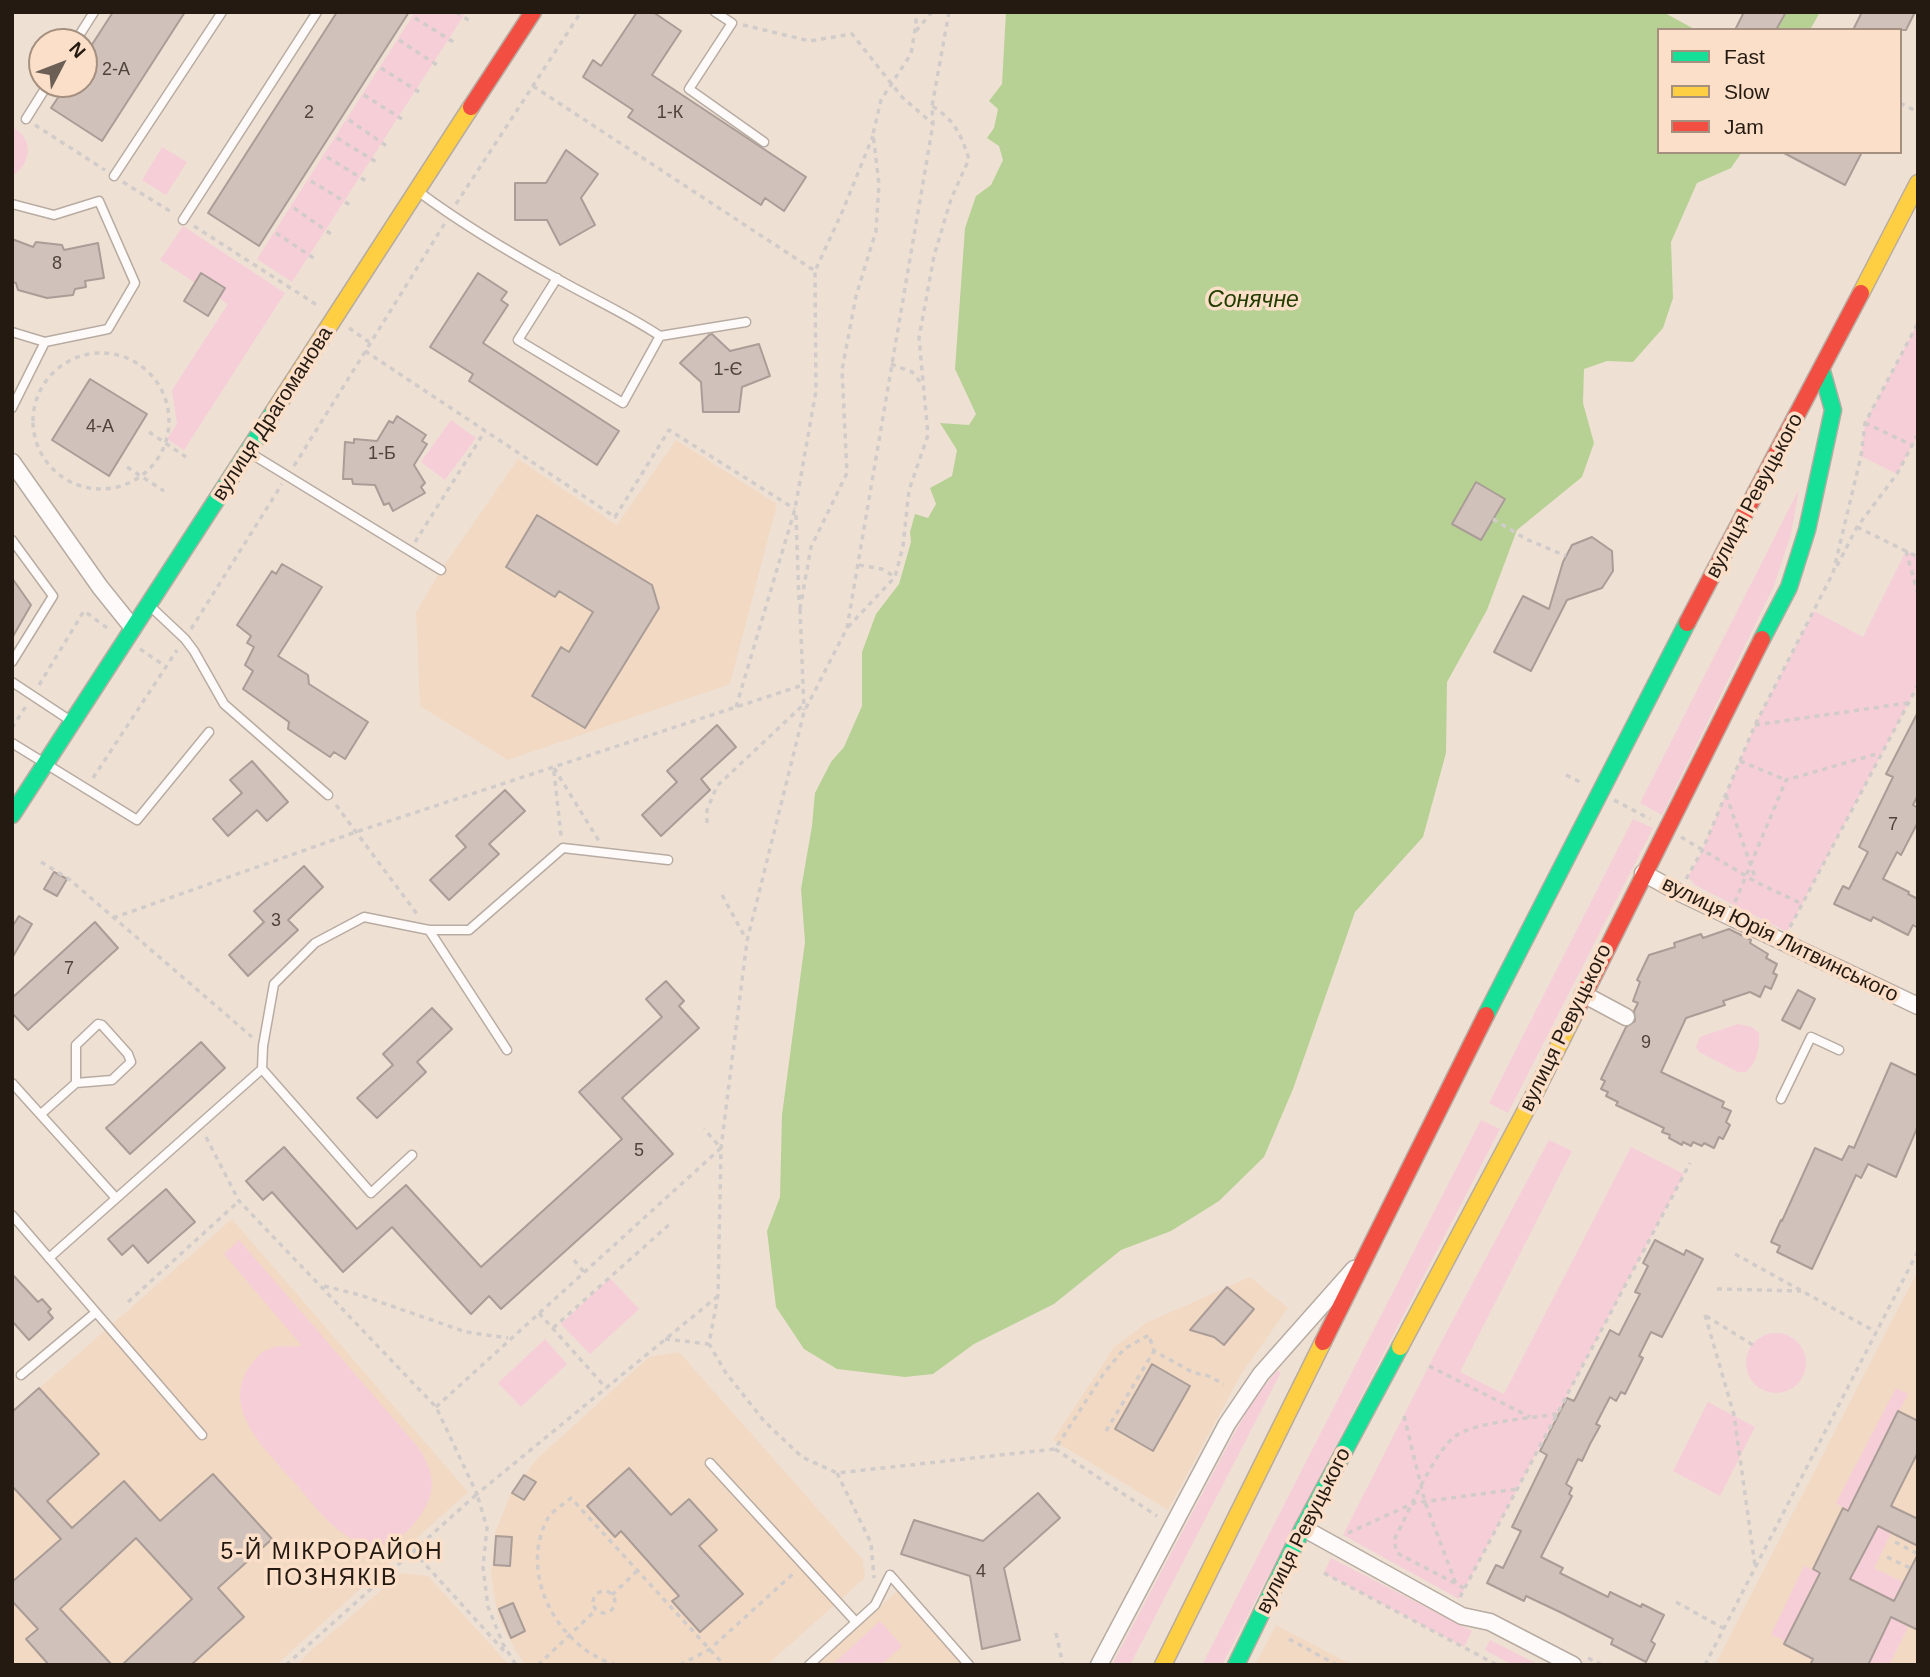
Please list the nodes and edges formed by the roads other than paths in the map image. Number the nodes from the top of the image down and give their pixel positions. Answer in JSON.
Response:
{"nodes":[{"id":1,"x":94,"y":12,"type":"edge"},
{"id":2,"x":222,"y":12,"type":"edge"},
{"id":3,"x":317,"y":12,"type":"edge"},
{"id":4,"x":533,"y":12,"type":"edge"},
{"id":5,"x":715,"y":12,"type":"edge"},
{"id":6,"x":84,"y":28,"type":"edge"},
{"id":7,"x":39,"y":98,"type":"edge"},
{"id":8,"x":26,"y":119,"type":"road end"},
{"id":9,"x":764,"y":142,"type":"dead end"},
{"id":10,"x":114,"y":176,"type":"road end"},
{"id":11,"x":1918,"y":183,"type":"edge"},
{"id":12,"x":417,"y":190,"type":"junction"},
{"id":13,"x":12,"y":204,"type":"edge"},
{"id":14,"x":183,"y":220,"type":"road end"},
{"id":15,"x":557,"y":278,"type":"junction"},
{"id":16,"x":746,"y":322,"type":"dead end"},
{"id":17,"x":12,"y":332,"type":"edge"},
{"id":18,"x":660,"y":335,"type":"junction"},
{"id":19,"x":45,"y":342,"type":"junction"},
{"id":20,"x":1822,"y":372,"type":"junction"},
{"id":21,"x":12,"y":408,"type":"edge"},
{"id":22,"x":249,"y":452,"type":"junction"},
{"id":23,"x":12,"y":462,"type":"edge"},
{"id":24,"x":12,"y":540,"type":"edge"},
{"id":25,"x":441,"y":570,"type":"dead end"},
{"id":26,"x":148,"y":604,"type":"junction"},
{"id":27,"x":129,"y":634,"type":"junction"},
{"id":28,"x":12,"y":662,"type":"edge"},
{"id":29,"x":12,"y":682,"type":"edge"},
{"id":30,"x":73,"y":722,"type":"junction"},
{"id":31,"x":209,"y":732,"type":"dead end"},
{"id":32,"x":12,"y":743,"type":"edge"},
{"id":33,"x":46,"y":764,"type":"junction"},
{"id":34,"x":328,"y":795,"type":"road end"},
{"id":35,"x":12,"y":816,"type":"edge"},
{"id":36,"x":668,"y":860,"type":"dead end"},
{"id":37,"x":1643,"y":873,"type":"junction"},
{"id":38,"x":429,"y":930,"type":"junction"},
{"id":39,"x":1584,"y":994,"type":"junction"},
{"id":40,"x":1918,"y":1006,"type":"edge"},
{"id":41,"x":1626,"y":1017,"type":"dead end"},
{"id":42,"x":507,"y":1050,"type":"dead end"},
{"id":43,"x":1839,"y":1050,"type":"dead end"},
{"id":44,"x":262,"y":1069,"type":"junction"},
{"id":45,"x":12,"y":1083,"type":"edge"},
{"id":46,"x":76,"y":1083,"type":"junction"},
{"id":47,"x":1781,"y":1099,"type":"dead end"},
{"id":48,"x":41,"y":1114,"type":"junction"},
{"id":49,"x":412,"y":1155,"type":"dead end"},
{"id":50,"x":115,"y":1198,"type":"junction"},
{"id":51,"x":12,"y":1215,"type":"edge"},
{"id":52,"x":1365,"y":1257,"type":"junction"},
{"id":53,"x":50,"y":1258,"type":"junction"},
{"id":54,"x":95,"y":1313,"type":"junction"},
{"id":55,"x":21,"y":1375,"type":"dead end"},
{"id":56,"x":202,"y":1435,"type":"dead end"},
{"id":57,"x":710,"y":1463,"type":"dead end"},
{"id":58,"x":1303,"y":1528,"type":"junction"},
{"id":59,"x":856,"y":1622,"type":"junction"},
{"id":60,"x":809,"y":1665,"type":"edge"},
{"id":61,"x":969,"y":1665,"type":"edge"},
{"id":62,"x":1099,"y":1665,"type":"edge"},
{"id":63,"x":1163,"y":1665,"type":"edge"},
{"id":64,"x":1236,"y":1665,"type":"edge"},
{"id":65,"x":1573,"y":1665,"type":"edge"}],
"edges":[{"from":1,"to":6,"type":"lane"},
{"from":2,"to":10,"type":"lane"},
{"from":3,"to":14,"type":"lane"},
{"from":4,"to":12,"type":"street","name":"вулиця Драгоманова"},
{"from":5,"to":9,"type":"lane"},
{"from":7,"to":8,"type":"lane"},
{"from":11,"to":20,"type":"street","name":"вулиця Ревуцького"},
{"from":12,"to":15,"type":"lane"},
{"from":12,"to":22,"type":"street","name":"вулиця Драгоманова"},
{"from":13,"to":19,"type":"lane"},
{"from":15,"to":18,"type":"lane"},
{"from":15,"to":18,"type":"lane"},
{"from":16,"to":18,"type":"lane"},
{"from":17,"to":19,"type":"lane"},
{"from":19,"to":21,"type":"lane"},
{"from":20,"to":37,"type":"street","name":"вулиця Ревуцького"},
{"from":20,"to":52,"type":"street","name":"вулиця Ревуцького"},
{"from":22,"to":25,"type":"lane"},
{"from":22,"to":26,"type":"street","name":"вулиця Драгоманова"},
{"from":23,"to":27,"type":"street"},
{"from":24,"to":28,"type":"lane"},
{"from":26,"to":27,"type":"street","name":"вулиця Драгоманова"},
{"from":26,"to":34,"type":"lane"},
{"from":27,"to":30,"type":"street","name":"вулиця Драгоманова"},
{"from":29,"to":30,"type":"lane"},
{"from":30,"to":33,"type":"street","name":"вулиця Драгоманова"},
{"from":31,"to":33,"type":"lane"},
{"from":32,"to":33,"type":"lane"},
{"from":33,"to":35,"type":"street","name":"вулиця Драгоманова"},
{"from":36,"to":38,"type":"lane"},
{"from":37,"to":39,"type":"street","name":"вулиця Ревуцького"},
{"from":37,"to":40,"type":"street","name":"вулиця Юрія Литвинського"},
{"from":38,"to":42,"type":"lane"},
{"from":38,"to":44,"type":"lane"},
{"from":39,"to":41,"type":"street"},
{"from":39,"to":58,"type":"street","name":"вулиця Ревуцького"},
{"from":43,"to":47,"type":"lane"},
{"from":44,"to":49,"type":"lane"},
{"from":44,"to":50,"type":"lane"},
{"from":45,"to":48,"type":"lane"},
{"from":46,"to":46,"type":"lane"},
{"from":46,"to":48,"type":"lane"},
{"from":48,"to":50,"type":"lane"},
{"from":50,"to":53,"type":"lane"},
{"from":51,"to":53,"type":"lane"},
{"from":52,"to":62,"type":"street","name":"вулиця Ревуцького"},
{"from":52,"to":63,"type":"street","name":"вулиця Ревуцького"},
{"from":53,"to":54,"type":"lane"},
{"from":54,"to":55,"type":"lane"},
{"from":54,"to":56,"type":"lane"},
{"from":57,"to":59,"type":"lane"},
{"from":58,"to":64,"type":"street","name":"вулиця Ревуцького"},
{"from":58,"to":65,"type":"street"},
{"from":59,"to":60,"type":"lane"},
{"from":59,"to":61,"type":"lane"}]}
